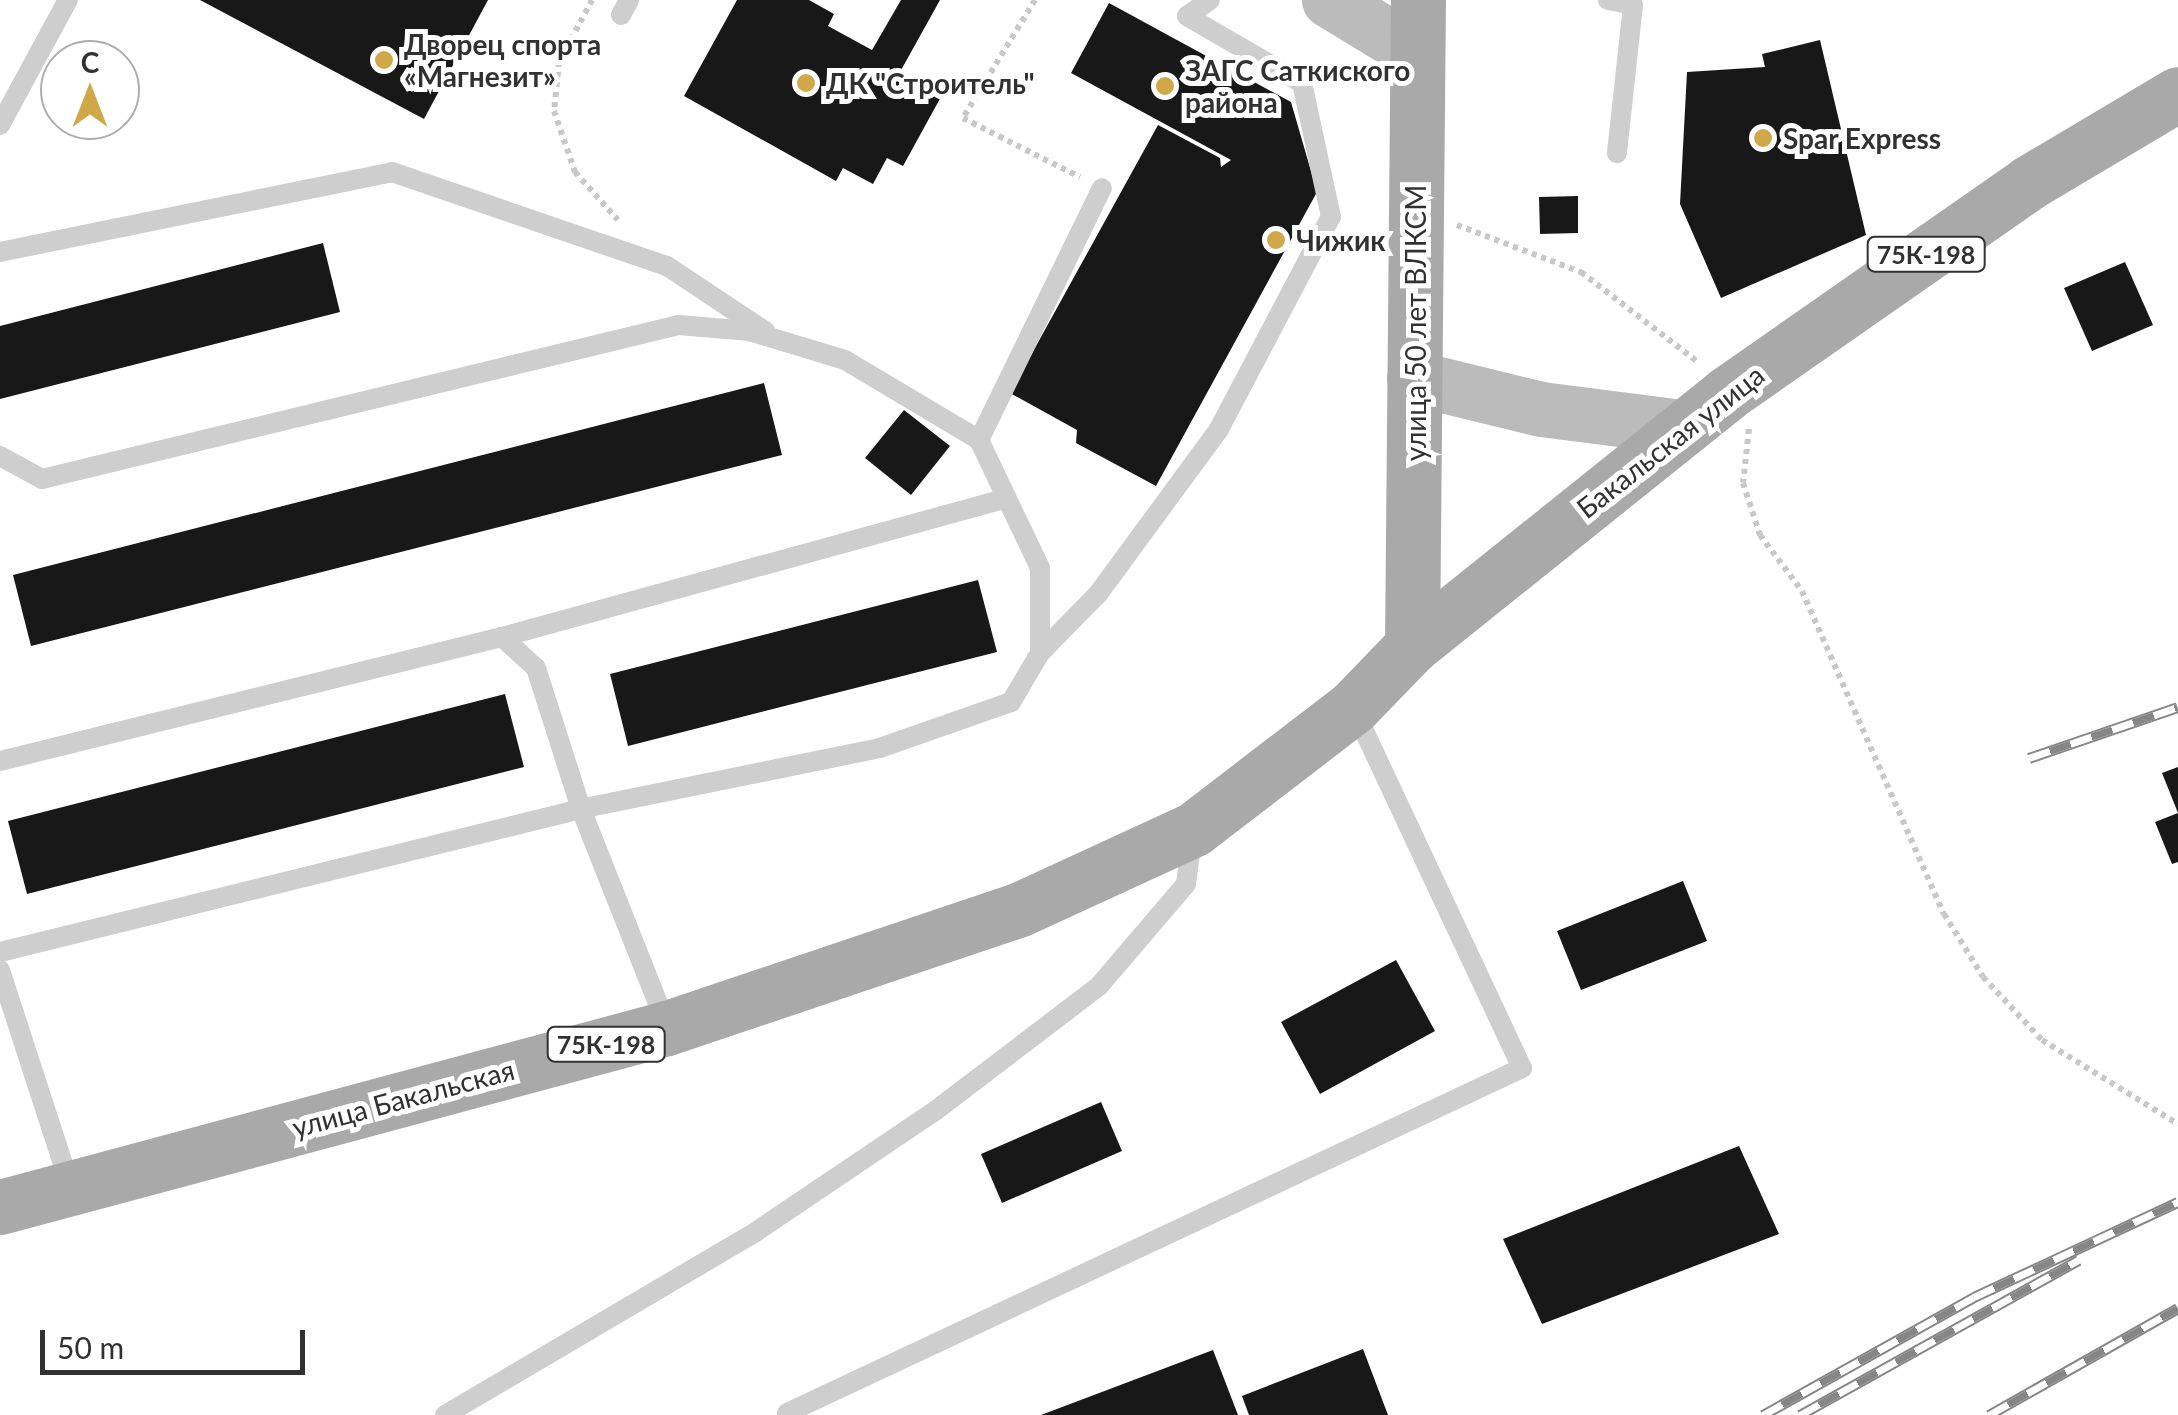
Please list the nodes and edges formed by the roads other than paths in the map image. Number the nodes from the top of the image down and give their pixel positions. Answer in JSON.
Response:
{"nodes":[{"id":1,"x":68,"y":0,"type":"edge"},
{"id":2,"x":1210,"y":0,"type":"edge"},
{"id":3,"x":1329,"y":0,"type":"edge"},
{"id":4,"x":1608,"y":0,"type":"edge"},
{"id":5,"x":1417,"y":26,"type":"edge"},
{"id":6,"x":2178,"y":94,"type":"edge"},
{"id":7,"x":0,"y":125,"type":"edge"},
{"id":8,"x":1617,"y":153,"type":"dead end"},
{"id":9,"x":1102,"y":188,"type":"road end"},
{"id":10,"x":0,"y":252,"type":"edge"},
{"id":11,"x":777,"y":339,"type":"junction"},
{"id":12,"x":1414,"y":378,"type":"junction"},
{"id":13,"x":1682,"y":428,"type":"junction"},
{"id":14,"x":979,"y":440,"type":"junction"},
{"id":15,"x":0,"y":456,"type":"edge"},
{"id":16,"x":1004,"y":499,"type":"junction"},
{"id":17,"x":502,"y":637,"type":"junction"},
{"id":18,"x":1412,"y":646,"type":"junction"},
{"id":19,"x":1040,"y":653,"type":"junction"},
{"id":20,"x":1353,"y":707,"type":"junction"},
{"id":21,"x":0,"y":761,"type":"edge"},
{"id":22,"x":581,"y":809,"type":"junction"},
{"id":23,"x":1194,"y":829,"type":"junction"},
{"id":24,"x":0,"y":952,"type":"edge"},
{"id":25,"x":0,"y":970,"type":"edge"},
{"id":26,"x":668,"y":1028,"type":"junction"},
{"id":27,"x":70,"y":1187,"type":"junction"},
{"id":28,"x":0,"y":1207,"type":"edge"},
{"id":29,"x":787,"y":1414,"type":"edge"},
{"id":30,"x":445,"y":1415,"type":"edge"}],
"edges":[{"from":1,"to":7,"type":"lane"},
{"from":2,"to":19,"type":"lane"},
{"from":3,"to":5,"type":"main road"},
{"from":4,"to":8,"type":"lane"},
{"from":5,"to":12,"type":"main road","name":"улица 50 лет ВЛКСМ"},
{"from":6,"to":13,"type":"main road","name":"Бакальская улица","number":"75К-198"},
{"from":9,"to":14,"type":"lane"},
{"from":10,"to":11,"type":"lane"},
{"from":11,"to":14,"type":"lane"},
{"from":11,"to":15,"type":"lane"},
{"from":12,"to":13,"type":"main road"},
{"from":12,"to":18,"type":"main road","name":"улица 50 лет ВЛКСМ"},
{"from":13,"to":18,"type":"main road","name":"Бакальская улица","number":"75К-198"},
{"from":14,"to":16,"type":"lane"},
{"from":16,"to":17,"type":"lane"},
{"from":16,"to":19,"type":"lane"},
{"from":17,"to":21,"type":"lane"},
{"from":17,"to":22,"type":"lane"},
{"from":18,"to":20,"type":"main road","name":"Бакальская улица","number":"75К-198"},
{"from":19,"to":22,"type":"lane"},
{"from":20,"to":23,"type":"main road","name":"Бакальская улица","number":"75К-198"},
{"from":20,"to":29,"type":"lane"},
{"from":22,"to":24,"type":"lane"},
{"from":22,"to":26,"type":"lane"},
{"from":23,"to":26,"type":"main road","name":"улица Бакальская","number":"75К-198"},
{"from":23,"to":30,"type":"lane"},
{"from":25,"to":27,"type":"lane"},
{"from":26,"to":27,"type":"main road","name":"улица Бакальская","number":"75К-198"},
{"from":27,"to":28,"type":"main road","name":"улица Бакальская","number":"75К-198"}]}
